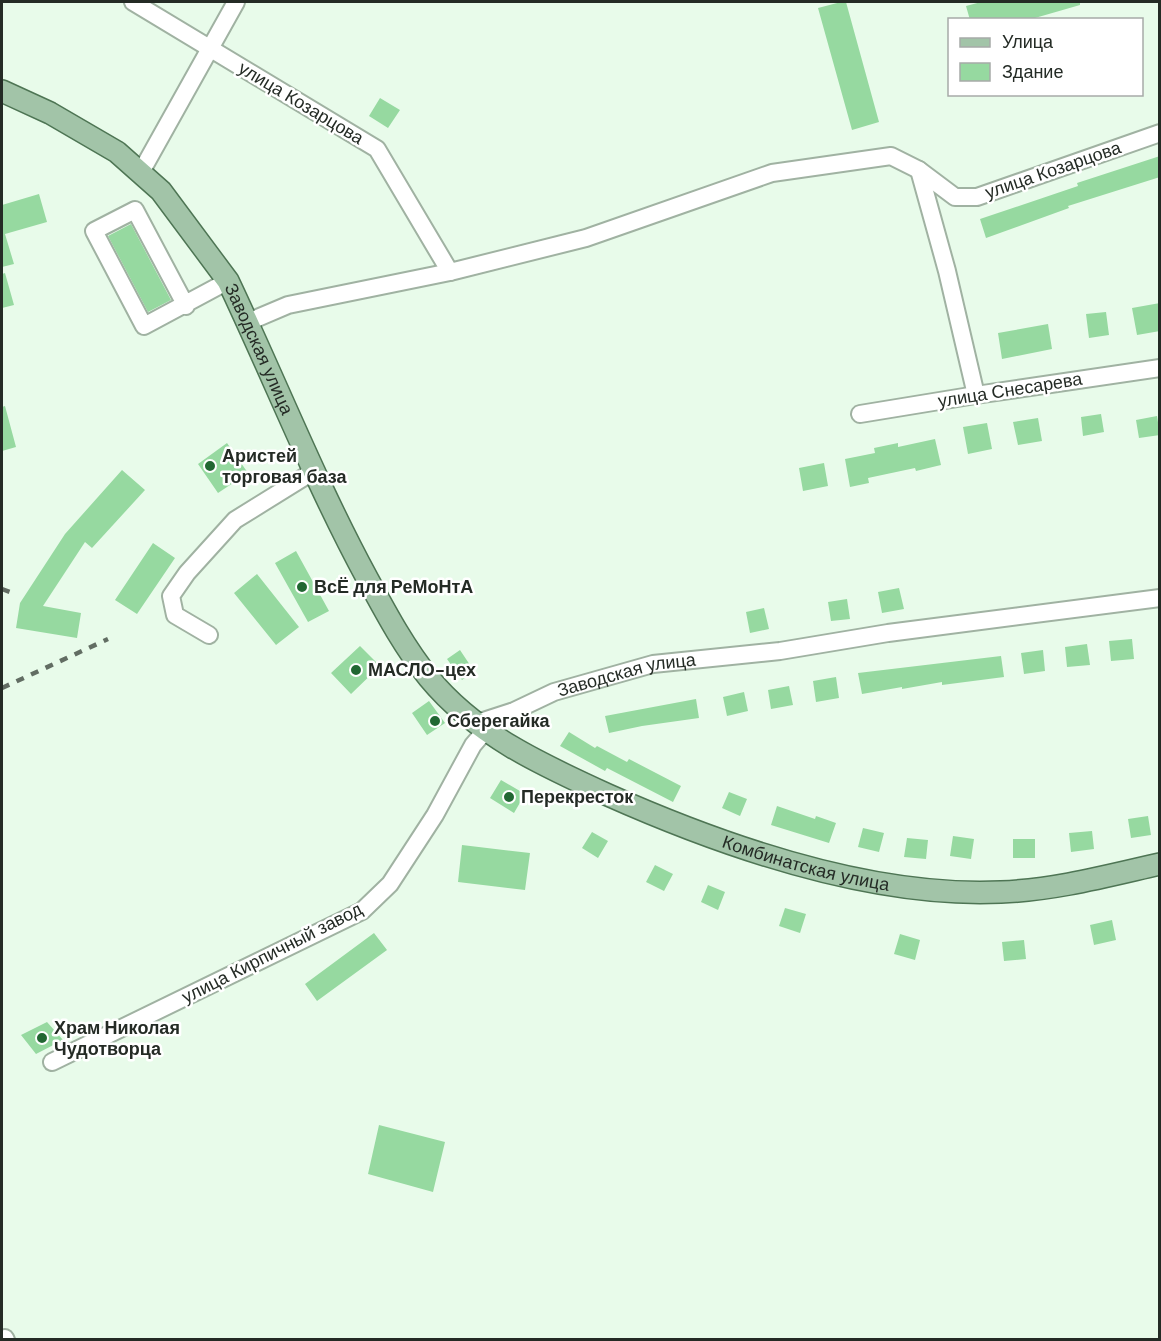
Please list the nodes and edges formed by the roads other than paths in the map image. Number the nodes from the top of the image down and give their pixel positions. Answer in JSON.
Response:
{"nodes":[{"id":1,"x":133,"y":2,"type":"edge"},
{"id":2,"x":236,"y":2,"type":"edge"},
{"id":3,"x":210,"y":49,"type":"junction"},
{"id":4,"x":2,"y":91,"type":"edge"},
{"id":5,"x":1160,"y":133,"type":"edge"},
{"id":6,"x":919,"y":170,"type":"junction"},
{"id":7,"x":141,"y":172,"type":"junction"},
{"id":8,"x":450,"y":272,"type":"junction"},
{"id":9,"x":228,"y":281,"type":"junction"},
{"id":10,"x":186,"y":306,"type":"junction"},
{"id":11,"x":248,"y":322,"type":"junction"},
{"id":12,"x":1160,"y":368,"type":"edge"},
{"id":13,"x":975,"y":395,"type":"junction"},
{"id":14,"x":860,"y":414,"type":"dead end"},
{"id":15,"x":314,"y":471,"type":"junction"},
{"id":16,"x":1160,"y":598,"type":"edge"},
{"id":17,"x":209,"y":635,"type":"dead end"},
{"id":18,"x":481,"y":727,"type":"junction"},
{"id":19,"x":1160,"y":864,"type":"edge"},
{"id":20,"x":52,"y":1062,"type":"dead end"}],
"edges":[{"from":1,"to":3,"type":"street","name":"улица Козарцова"},
{"from":2,"to":3,"type":"street"},
{"from":3,"to":7,"type":"street"},
{"from":3,"to":8,"type":"street","name":"улица Козарцова"},
{"from":4,"to":7,"type":"main road","name":"Заводская улица"},
{"from":5,"to":6,"type":"street","name":"улица Козарцова"},
{"from":6,"to":8,"type":"street","name":"улица Козарцова"},
{"from":6,"to":13,"type":"street"},
{"from":7,"to":9,"type":"main road","name":"Заводская улица"},
{"from":8,"to":11,"type":"street","name":"улица Козарцова"},
{"from":9,"to":10,"type":"street"},
{"from":9,"to":11,"type":"main road","name":"Заводская улица"},
{"from":10,"to":10,"type":"street"},
{"from":11,"to":15,"type":"main road","name":"Заводская улица"},
{"from":12,"to":13,"type":"street","name":"улица Снесарева"},
{"from":13,"to":14,"type":"street","name":"улица Снесарева"},
{"from":15,"to":17,"type":"street"},
{"from":15,"to":18,"type":"main road","name":"Заводская улица"},
{"from":16,"to":18,"type":"street","name":"Заводская улица"},
{"from":18,"to":19,"type":"main road","name":"Комбинатская улица"},
{"from":18,"to":20,"type":"street","name":"улица Кирпичный завод"}]}
